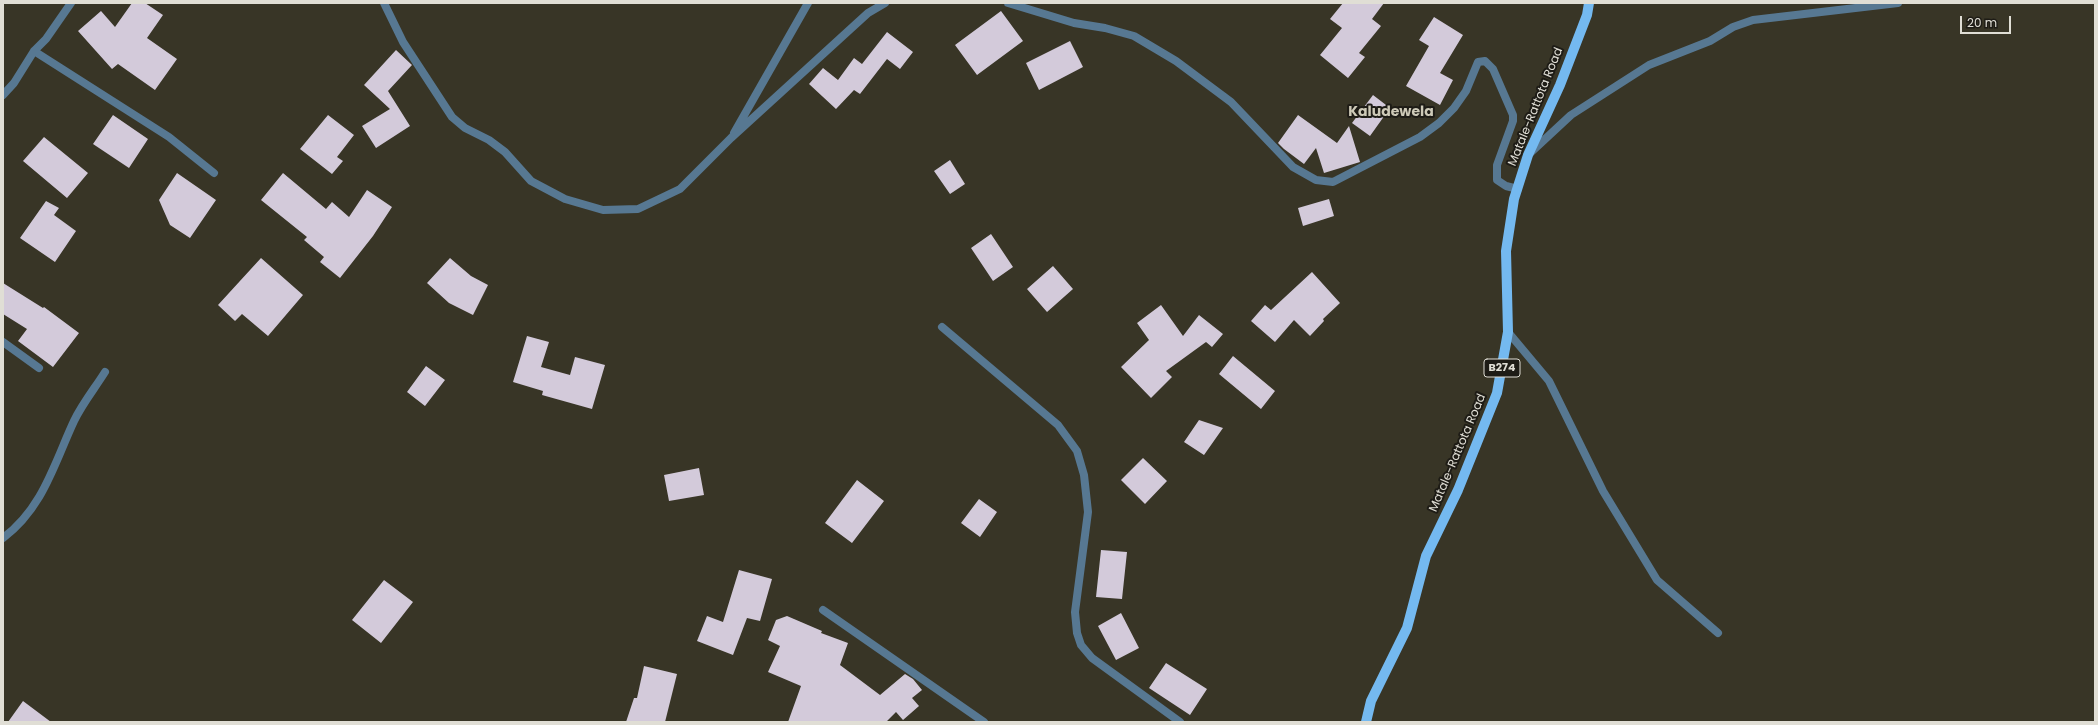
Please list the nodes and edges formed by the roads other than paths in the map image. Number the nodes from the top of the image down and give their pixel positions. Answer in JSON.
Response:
{"nodes":[{"id":1,"x":71,"y":3,"type":"edge"},
{"id":2,"x":384,"y":3,"type":"edge"},
{"id":3,"x":808,"y":3,"type":"edge"},
{"id":4,"x":885,"y":3,"type":"edge"},
{"id":5,"x":1008,"y":3,"type":"edge"},
{"id":6,"x":1589,"y":3,"type":"edge"},
{"id":7,"x":1898,"y":3,"type":"edge"},
{"id":8,"x":34,"y":51,"type":"junction"},
{"id":9,"x":3,"y":95,"type":"edge"},
{"id":10,"x":731,"y":138,"type":"junction"},
{"id":11,"x":1528,"y":155,"type":"junction"},
{"id":12,"x":214,"y":173,"type":"dead end"},
{"id":13,"x":1518,"y":189,"type":"junction"},
{"id":14,"x":942,"y":326,"type":"dead end"},
{"id":15,"x":1508,"y":332,"type":"junction"},
{"id":16,"x":3,"y":342,"type":"edge"},
{"id":17,"x":39,"y":368,"type":"dead end"},
{"id":18,"x":105,"y":372,"type":"dead end"},
{"id":19,"x":3,"y":538,"type":"edge"},
{"id":20,"x":823,"y":610,"type":"dead end"},
{"id":21,"x":1718,"y":633,"type":"dead end"},
{"id":22,"x":984,"y":722,"type":"edge"},
{"id":23,"x":1180,"y":722,"type":"edge"},
{"id":24,"x":1366,"y":722,"type":"edge"}],
"edges":[{"from":1,"to":8,"type":"street"},
{"from":2,"to":10,"type":"street"},
{"from":3,"to":10,"type":"street"},
{"from":4,"to":10,"type":"street"},
{"from":5,"to":13,"type":"street"},
{"from":6,"to":11,"type":"main road","name":"Matale-Rattota Road","number":"B274"},
{"from":7,"to":11,"type":"street"},
{"from":8,"to":9,"type":"street"},
{"from":8,"to":12,"type":"street"},
{"from":11,"to":13,"type":"main road","name":"Matale-Rattota Road","number":"B274"},
{"from":13,"to":15,"type":"main road","name":"Matale-Rattota Road","number":"B274"},
{"from":14,"to":23,"type":"street"},
{"from":15,"to":21,"type":"street"},
{"from":15,"to":24,"type":"main road","name":"Matale-Rattota Road","number":"B274"},
{"from":16,"to":17,"type":"street"},
{"from":18,"to":19,"type":"street"},
{"from":20,"to":22,"type":"street"}]}
